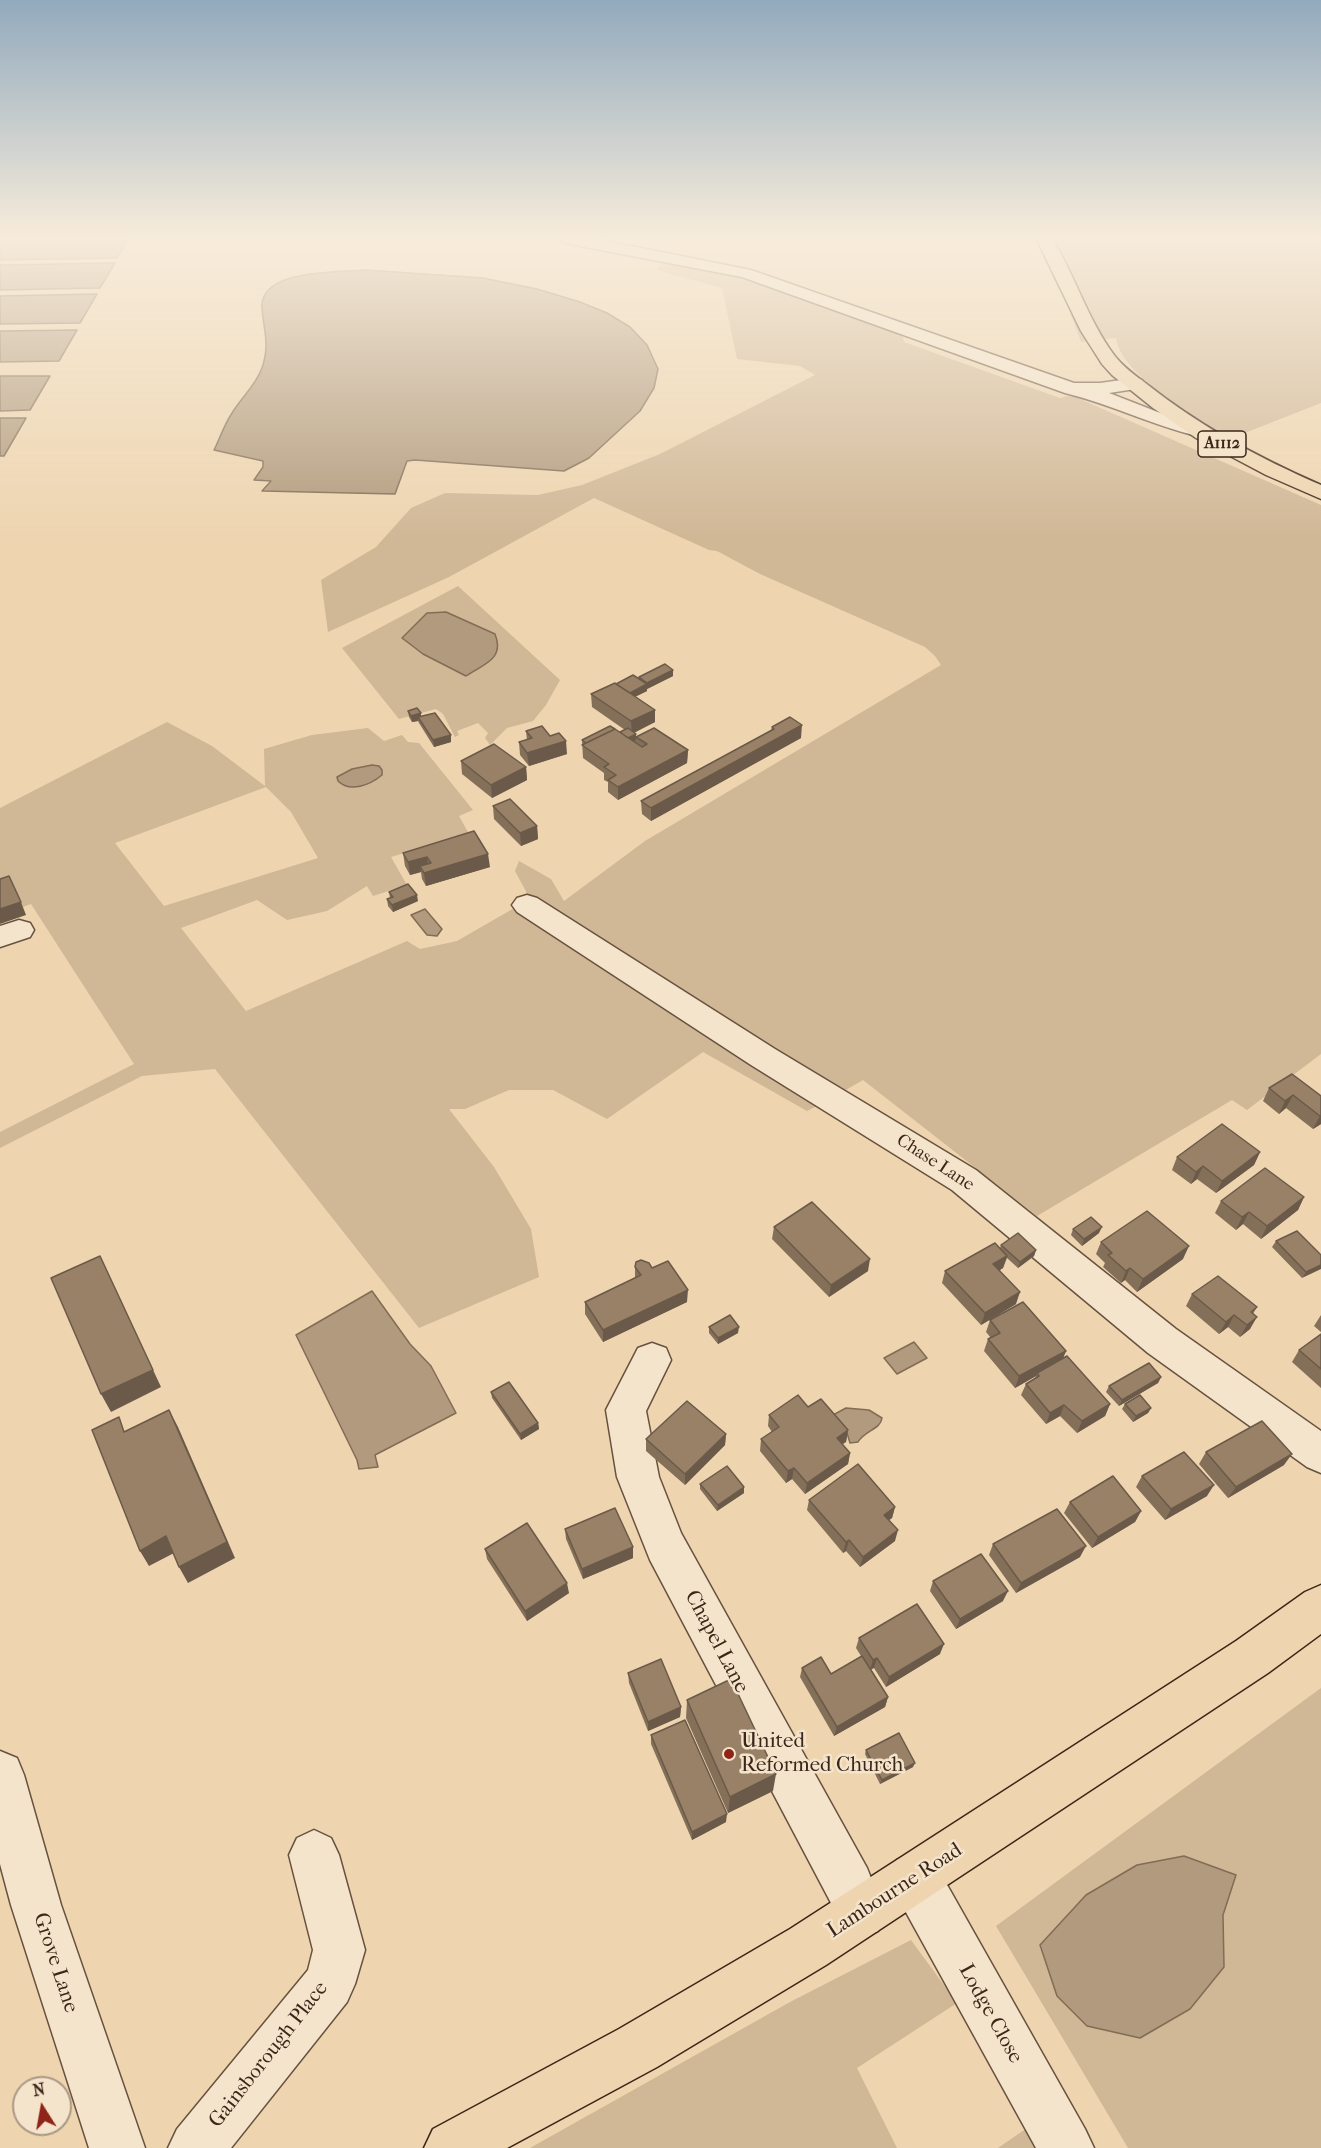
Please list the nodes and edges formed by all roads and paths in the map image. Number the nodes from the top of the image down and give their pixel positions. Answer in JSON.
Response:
{"nodes":[{"id":1,"x":931,"y":338,"type":"edge"},
{"id":2,"x":1094,"y":338,"type":"edge"},
{"id":3,"x":1135,"y":384,"type":"junction"},
{"id":4,"x":1085,"y":390,"type":"junction"},
{"id":5,"x":1197,"y":430,"type":"junction"},
{"id":6,"x":1320,"y":491,"type":"edge"},
{"id":7,"x":527,"y":905,"type":"dead end"},
{"id":8,"x":652,"y":1360,"type":"dead end"},
{"id":9,"x":1321,"y":1454,"type":"edge"},
{"id":10,"x":1321,"y":1607,"type":"edge"},
{"id":11,"x":0,"y":1776,"type":"edge"},
{"id":12,"x":314,"y":1855,"type":"dead end"},
{"id":13,"x":915,"y":1878,"type":"junction"},
{"id":14,"x":860,"y":1913,"type":"junction"},
{"id":15,"x":117,"y":2148,"type":"edge"},
{"id":16,"x":196,"y":2148,"type":"edge"},
{"id":17,"x":452,"y":2148,"type":"edge"},
{"id":18,"x":1066,"y":2148,"type":"edge"}],
"edges":[{"from":1,"to":4,"type":"street"},
{"from":2,"to":3,"type":"main road","number":"A1112"},
{"from":3,"to":4,"type":"street"},
{"from":3,"to":5,"type":"main road","number":"A1112"},
{"from":4,"to":5,"type":"street"},
{"from":5,"to":6,"type":"main road","number":"A1112"},
{"from":7,"to":9,"type":"street","name":"Chase Lane"},
{"from":8,"to":14,"type":"street","name":"Chapel Lane"},
{"from":10,"to":13,"type":"main road","name":"Lambourne Road"},
{"from":11,"to":15,"type":"street","name":"Grove Lane"},
{"from":12,"to":16,"type":"street","name":"Gainsborough Place"},
{"from":13,"to":14,"type":"main road","name":"Lambourne Road"},
{"from":13,"to":18,"type":"street","name":"Lodge Close"},
{"from":14,"to":17,"type":"main road","name":"Lambourne Road"}]}
